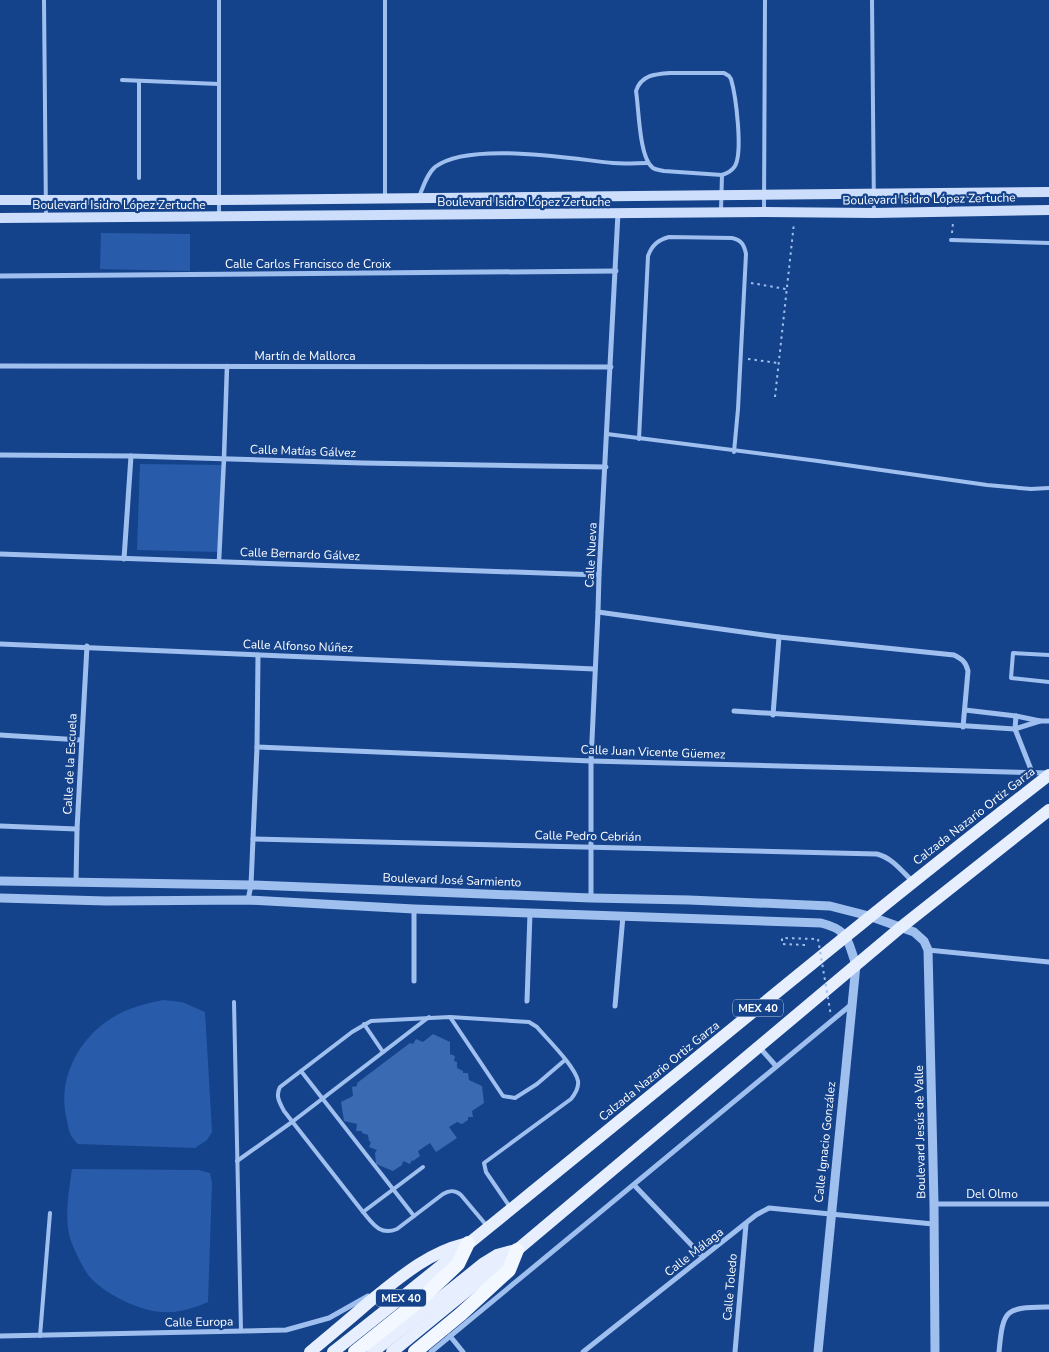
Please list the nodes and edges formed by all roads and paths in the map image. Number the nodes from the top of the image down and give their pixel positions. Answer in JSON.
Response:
{"nodes":[{"id":1,"x":44,"y":0,"type":"edge"},
{"id":2,"x":218,"y":0,"type":"edge"},
{"id":3,"x":384,"y":0,"type":"edge"},
{"id":4,"x":765,"y":0,"type":"edge"},
{"id":5,"x":872,"y":0,"type":"edge"},
{"id":6,"x":122,"y":80,"type":"dead end"},
{"id":7,"x":140,"y":81,"type":"junction"},
{"id":8,"x":219,"y":84,"type":"junction"},
{"id":9,"x":648,"y":163,"type":"junction"},
{"id":10,"x":722,"y":175,"type":"junction"},
{"id":11,"x":139,"y":178,"type":"dead end"},
{"id":12,"x":1049,"y":192,"type":"edge"},
{"id":13,"x":765,"y":194,"type":"junction"},
{"id":14,"x":874,"y":194,"type":"junction"},
{"id":15,"x":722,"y":195,"type":"junction"},
{"id":16,"x":419,"y":197,"type":"junction"},
{"id":17,"x":385,"y":198,"type":"junction"},
{"id":18,"x":0,"y":200,"type":"edge"},
{"id":19,"x":46,"y":200,"type":"junction"},
{"id":20,"x":218,"y":200,"type":"junction"},
{"id":21,"x":1049,"y":210,"type":"edge"},
{"id":22,"x":954,"y":211,"type":"junction"},
{"id":23,"x":721,"y":212,"type":"junction"},
{"id":24,"x":764,"y":212,"type":"junction"},
{"id":25,"x":795,"y":212,"type":"junction"},
{"id":26,"x":618,"y":213,"type":"junction"},
{"id":27,"x":874,"y":213,"type":"junction"},
{"id":28,"x":419,"y":215,"type":"junction"},
{"id":29,"x":220,"y":217,"type":"junction"},
{"id":30,"x":0,"y":218,"type":"edge"},
{"id":31,"x":45,"y":218,"type":"junction"},
{"id":32,"x":951,"y":240,"type":"joint"},
{"id":33,"x":1049,"y":243,"type":"edge"},
{"id":34,"x":616,"y":271,"type":"junction"},
{"id":35,"x":0,"y":276,"type":"edge"},
{"id":36,"x":744,"y":282,"type":"junction"},
{"id":37,"x":787,"y":289,"type":"junction"},
{"id":38,"x":741,"y":358,"type":"junction"},
{"id":39,"x":779,"y":363,"type":"junction"},
{"id":40,"x":0,"y":366,"type":"edge"},
{"id":41,"x":226,"y":366,"type":"junction"},
{"id":42,"x":611,"y":367,"type":"junction"},
{"id":43,"x":775,"y":397,"type":"dead end"},
{"id":44,"x":607,"y":434,"type":"junction"},
{"id":45,"x":639,"y":439,"type":"junction"},
{"id":46,"x":734,"y":452,"type":"junction"},
{"id":47,"x":0,"y":455,"type":"edge"},
{"id":48,"x":132,"y":456,"type":"junction"},
{"id":49,"x":224,"y":458,"type":"junction"},
{"id":50,"x":606,"y":467,"type":"junction"},
{"id":51,"x":1049,"y":488,"type":"edge"},
{"id":52,"x":0,"y":554,"type":"edge"},
{"id":53,"x":124,"y":560,"type":"junction"},
{"id":54,"x":219,"y":561,"type":"junction"},
{"id":55,"x":599,"y":575,"type":"junction"},
{"id":56,"x":598,"y":612,"type":"junction"},
{"id":57,"x":779,"y":637,"type":"junction"},
{"id":58,"x":0,"y":644,"type":"edge"},
{"id":59,"x":87,"y":646,"type":"junction"},
{"id":60,"x":1049,"y":654,"type":"edge"},
{"id":61,"x":258,"y":655,"type":"junction"},
{"id":62,"x":595,"y":669,"type":"junction"},
{"id":63,"x":1049,"y":682,"type":"edge"},
{"id":64,"x":965,"y":710,"type":"junction"},
{"id":65,"x":734,"y":711,"type":"dead end"},
{"id":66,"x":773,"y":715,"type":"junction"},
{"id":67,"x":1016,"y":716,"type":"junction"},
{"id":68,"x":1040,"y":721,"type":"junction"},
{"id":69,"x":1049,"y":721,"type":"edge"},
{"id":70,"x":963,"y":727,"type":"junction"},
{"id":71,"x":1015,"y":730,"type":"junction"},
{"id":72,"x":0,"y":735,"type":"edge"},
{"id":73,"x":81,"y":740,"type":"junction"},
{"id":74,"x":257,"y":747,"type":"junction"},
{"id":75,"x":591,"y":761,"type":"junction"},
{"id":76,"x":1032,"y":772,"type":"junction"},
{"id":77,"x":1049,"y":774,"type":"edge"},
{"id":78,"x":1049,"y":810,"type":"edge"},
{"id":79,"x":0,"y":826,"type":"edge"},
{"id":80,"x":77,"y":829,"type":"junction"},
{"id":81,"x":253,"y":838,"type":"junction"},
{"id":82,"x":591,"y":846,"type":"junction"},
{"id":83,"x":0,"y":881,"type":"edge"},
{"id":84,"x":912,"y":881,"type":"junction"},
{"id":85,"x":76,"y":882,"type":"junction"},
{"id":86,"x":251,"y":885,"type":"junction"},
{"id":87,"x":0,"y":898,"type":"edge"},
{"id":88,"x":591,"y":898,"type":"junction"},
{"id":89,"x":248,"y":900,"type":"junction"},
{"id":90,"x":689,"y":900,"type":"junction"},
{"id":91,"x":414,"y":909,"type":"junction"},
{"id":92,"x":530,"y":913,"type":"junction"},
{"id":93,"x":623,"y":916,"type":"junction"},
{"id":94,"x":869,"y":916,"type":"junction"},
{"id":95,"x":690,"y":918,"type":"junction"},
{"id":96,"x":900,"y":928,"type":"junction"},
{"id":97,"x":846,"y":936,"type":"junction"},
{"id":98,"x":805,"y":945,"type":"dead end"},
{"id":99,"x":928,"y":950,"type":"junction"},
{"id":100,"x":1049,"y":962,"type":"edge"},
{"id":101,"x":856,"y":965,"type":"junction"},
{"id":102,"x":414,"y":981,"type":"dead end"},
{"id":103,"x":527,"y":1001,"type":"dead end"},
{"id":104,"x":234,"y":1002,"type":"dead end"},
{"id":105,"x":852,"y":1004,"type":"junction"},
{"id":106,"x":615,"y":1006,"type":"dead end"},
{"id":107,"x":831,"y":1016,"type":"dead end"},
{"id":108,"x":450,"y":1017,"type":"junction"},
{"id":109,"x":429,"y":1018,"type":"junction"},
{"id":110,"x":364,"y":1024,"type":"junction"},
{"id":111,"x":759,"y":1047,"type":"junction"},
{"id":112,"x":383,"y":1052,"type":"junction"},
{"id":113,"x":565,"y":1060,"type":"junction"},
{"id":114,"x":776,"y":1066,"type":"junction"},
{"id":115,"x":301,"y":1071,"type":"junction"},
{"id":116,"x":322,"y":1099,"type":"junction"},
{"id":117,"x":292,"y":1122,"type":"junction"},
{"id":118,"x":237,"y":1161,"type":"junction"},
{"id":119,"x":423,"y":1167,"type":"dead end"},
{"id":120,"x":634,"y":1185,"type":"junction"},
{"id":121,"x":393,"y":1189,"type":"junction"},
{"id":122,"x":934,"y":1204,"type":"junction"},
{"id":123,"x":1049,"y":1204,"type":"edge"},
{"id":124,"x":511,"y":1209,"type":"junction"},
{"id":125,"x":363,"y":1212,"type":"junction"},
{"id":126,"x":50,"y":1213,"type":"dead end"},
{"id":127,"x":830,"y":1215,"type":"junction"},
{"id":128,"x":414,"y":1216,"type":"junction"},
{"id":129,"x":746,"y":1224,"type":"junction"},
{"id":130,"x":934,"y":1224,"type":"junction"},
{"id":131,"x":488,"y":1227,"type":"junction"},
{"id":132,"x":468,"y":1243,"type":"junction"},
{"id":133,"x":517,"y":1250,"type":"junction"},
{"id":134,"x":703,"y":1257,"type":"junction"},
{"id":135,"x":388,"y":1286,"type":"junction"},
{"id":136,"x":1049,"y":1307,"type":"edge"},
{"id":137,"x":241,"y":1331,"type":"junction"},
{"id":138,"x":0,"y":1336,"type":"edge"},
{"id":139,"x":40,"y":1336,"type":"junction"},
{"id":140,"x":450,"y":1336,"type":"junction"},
{"id":141,"x":310,"y":1352,"type":"edge"},
{"id":142,"x":333,"y":1352,"type":"edge"},
{"id":143,"x":355,"y":1352,"type":"edge"},
{"id":144,"x":373,"y":1352,"type":"edge"},
{"id":145,"x":392,"y":1352,"type":"edge"},
{"id":146,"x":415,"y":1352,"type":"edge"},
{"id":147,"x":431,"y":1352,"type":"edge"},
{"id":148,"x":463,"y":1352,"type":"edge"},
{"id":149,"x":583,"y":1352,"type":"edge"},
{"id":150,"x":735,"y":1352,"type":"edge"},
{"id":151,"x":818,"y":1352,"type":"edge"},
{"id":152,"x":935,"y":1352,"type":"edge"},
{"id":153,"x":999,"y":1352,"type":"edge"}],
"edges":[{"from":1,"to":19,"type":"lane"},
{"from":2,"to":8,"type":"lane"},
{"from":3,"to":17,"type":"lane"},
{"from":4,"to":13,"type":"lane"},
{"from":5,"to":14,"type":"lane"},
{"from":6,"to":7,"type":"lane"},
{"from":7,"to":8,"type":"lane"},
{"from":7,"to":11,"type":"lane"},
{"from":8,"to":20,"type":"lane"},
{"from":9,"to":10,"type":"lane"},
{"from":9,"to":10,"type":"lane"},
{"from":9,"to":16,"type":"lane"},
{"from":10,"to":15,"type":"lane"},
{"from":12,"to":14,"type":"main road","name":"Boulevard Isidro López Zertuche"},
{"from":13,"to":14,"type":"main road","name":"Boulevard Isidro López Zertuche"},
{"from":13,"to":15,"type":"main road","name":"Boulevard Isidro López Zertuche"},
{"from":13,"to":24,"type":"lane"},
{"from":14,"to":27,"type":"lane"},
{"from":15,"to":16,"type":"main road","name":"Boulevard Isidro López Zertuche"},
{"from":15,"to":23,"type":"lane"},
{"from":16,"to":17,"type":"main road","name":"Boulevard Isidro López Zertuche"},
{"from":16,"to":28,"type":"main road"},
{"from":17,"to":20,"type":"main road","name":"Boulevard Isidro López Zertuche"},
{"from":18,"to":19,"type":"main road","name":"Boulevard Isidro López Zertuche"},
{"from":19,"to":20,"type":"main road","name":"Boulevard Isidro López Zertuche"},
{"from":19,"to":31,"type":"lane"},
{"from":20,"to":29,"type":"lane"},
{"from":21,"to":22,"type":"main road","name":"Boulevard Isidro López Zertuche"},
{"from":22,"to":27,"type":"main road","name":"Boulevard Isidro López Zertuche"},
{"from":22,"to":32,"type":"path"},
{"from":23,"to":24,"type":"main road","name":"Boulevard Isidro López Zertuche"},
{"from":23,"to":26,"type":"main road","name":"Boulevard Isidro López Zertuche"},
{"from":24,"to":25,"type":"main road","name":"Boulevard Isidro López Zertuche"},
{"from":25,"to":27,"type":"main road","name":"Boulevard Isidro López Zertuche"},
{"from":25,"to":37,"type":"path"},
{"from":26,"to":28,"type":"main road","name":"Boulevard Isidro López Zertuche"},
{"from":26,"to":34,"type":"street","name":"Calle Nueva"},
{"from":28,"to":29,"type":"main road","name":"Boulevard Isidro López Zertuche"},
{"from":29,"to":31,"type":"main road","name":"Boulevard Isidro López Zertuche"},
{"from":30,"to":31,"type":"main road","name":"Boulevard Isidro López Zertuche"},
{"from":32,"to":33,"type":"lane"},
{"from":34,"to":35,"type":"street","name":"Calle Carlos Francisco de Croix"},
{"from":34,"to":42,"type":"street","name":"Calle Nueva"},
{"from":36,"to":37,"type":"path"},
{"from":36,"to":38,"type":"lane"},
{"from":36,"to":45,"type":"lane"},
{"from":37,"to":39,"type":"path"},
{"from":38,"to":39,"type":"path"},
{"from":38,"to":46,"type":"lane"},
{"from":39,"to":43,"type":"path"},
{"from":40,"to":41,"type":"street","name":"Martín de Mallorca"},
{"from":41,"to":42,"type":"street","name":"Martín de Mallorca"},
{"from":41,"to":49,"type":"street"},
{"from":42,"to":44,"type":"street","name":"Calle Nueva"},
{"from":44,"to":45,"type":"lane"},
{"from":44,"to":50,"type":"street","name":"Calle Nueva"},
{"from":45,"to":46,"type":"lane"},
{"from":46,"to":51,"type":"lane"},
{"from":47,"to":48,"type":"street","name":"Calle Matías Gálvez"},
{"from":48,"to":49,"type":"street","name":"Calle Matías Gálvez"},
{"from":48,"to":53,"type":"street"},
{"from":49,"to":50,"type":"street","name":"Calle Matías Gálvez"},
{"from":49,"to":54,"type":"street"},
{"from":50,"to":55,"type":"street","name":"Calle Nueva"},
{"from":52,"to":53,"type":"street","name":"Calle Bernardo Gálvez"},
{"from":53,"to":54,"type":"street","name":"Calle Bernardo Gálvez"},
{"from":54,"to":55,"type":"street","name":"Calle Bernardo Gálvez"},
{"from":55,"to":56,"type":"street","name":"Calle Nueva"},
{"from":56,"to":57,"type":"street"},
{"from":56,"to":62,"type":"street","name":"Calle Nueva"},
{"from":57,"to":64,"type":"street"},
{"from":57,"to":66,"type":"street"},
{"from":58,"to":59,"type":"street","name":"Calle Alfonso Núñez"},
{"from":59,"to":61,"type":"street","name":"Calle Alfonso Núñez"},
{"from":59,"to":73,"type":"street","name":"Calle de la Escuela"},
{"from":60,"to":63,"type":"lane"},
{"from":61,"to":62,"type":"street","name":"Calle Alfonso Núñez"},
{"from":61,"to":74,"type":"street"},
{"from":62,"to":75,"type":"street","name":"Calle Nueva"},
{"from":64,"to":67,"type":"street"},
{"from":64,"to":70,"type":"street"},
{"from":65,"to":66,"type":"street"},
{"from":66,"to":70,"type":"street"},
{"from":67,"to":68,"type":"street"},
{"from":67,"to":71,"type":"street"},
{"from":68,"to":69,"type":"street"},
{"from":68,"to":71,"type":"street"},
{"from":70,"to":71,"type":"street"},
{"from":71,"to":76,"type":"street"},
{"from":72,"to":73,"type":"street"},
{"from":73,"to":80,"type":"street","name":"Calle de la Escuela"},
{"from":74,"to":75,"type":"street","name":"Calle Juan Vicente Güemez"},
{"from":74,"to":81,"type":"street"},
{"from":75,"to":76,"type":"street","name":"Calle Juan Vicente Güemez"},
{"from":75,"to":82,"type":"street","name":"Calle Nueva"},
{"from":76,"to":77,"type":"street","name":"Calle Juan Vicente Güemez"},
{"from":77,"to":84,"type":"main road","name":"Calzada Nazario Ortiz Garza","number":"MEX 40"},
{"from":78,"to":96,"type":"main road","number":"MEX 40"},
{"from":79,"to":80,"type":"street"},
{"from":80,"to":85,"type":"street","name":"Calle de la Escuela"},
{"from":81,"to":82,"type":"street","name":"Calle Pedro Cebrián"},
{"from":81,"to":86,"type":"street"},
{"from":82,"to":84,"type":"street","name":"Calle Pedro Cebrián"},
{"from":82,"to":88,"type":"street","name":"Calle Nueva"},
{"from":83,"to":85,"type":"street","name":"Boulevard José Sarmiento"},
{"from":84,"to":94,"type":"main road","name":"Calzada Nazario Ortiz Garza","number":"MEX 40"},
{"from":85,"to":86,"type":"street","name":"Boulevard José Sarmiento"},
{"from":86,"to":88,"type":"street","name":"Boulevard José Sarmiento"},
{"from":86,"to":89,"type":"street"},
{"from":87,"to":89,"type":"street"},
{"from":88,"to":90,"type":"street","name":"Boulevard José Sarmiento"},
{"from":89,"to":91,"type":"street"},
{"from":90,"to":94,"type":"street","name":"Boulevard José Sarmiento"},
{"from":90,"to":95,"type":"street"},
{"from":91,"to":92,"type":"street"},
{"from":91,"to":102,"type":"street"},
{"from":92,"to":93,"type":"street"},
{"from":92,"to":103,"type":"street"},
{"from":93,"to":95,"type":"street"},
{"from":93,"to":106,"type":"street"},
{"from":94,"to":96,"type":"street","name":"Boulevard José Sarmiento"},
{"from":94,"to":97,"type":"main road","name":"Calzada Nazario Ortiz Garza","number":"MEX 40"},
{"from":95,"to":97,"type":"street"},
{"from":96,"to":99,"type":"street"},
{"from":96,"to":101,"type":"main road","number":"MEX 40"},
{"from":97,"to":101,"type":"street","name":"Calle Ignacio González"},
{"from":97,"to":124,"type":"main road","name":"Calzada Nazario Ortiz Garza","number":"MEX 40"},
{"from":98,"to":107,"type":"path","bridge":true},
{"from":99,"to":100,"type":"street"},
{"from":99,"to":122,"type":"street","name":"Boulevard Jesús de Valle"},
{"from":101,"to":105,"type":"street","name":"Calle Ignacio González"},
{"from":101,"to":111,"type":"main road","number":"MEX 40"},
{"from":104,"to":118,"type":"lane"},
{"from":105,"to":114,"type":"street"},
{"from":105,"to":127,"type":"street","name":"Calle Ignacio González"},
{"from":108,"to":109,"type":"lane"},
{"from":108,"to":113,"type":"lane"},
{"from":108,"to":113,"type":"lane"},
{"from":109,"to":110,"type":"lane"},
{"from":109,"to":112,"type":"lane"},
{"from":110,"to":112,"type":"lane"},
{"from":110,"to":115,"type":"lane"},
{"from":111,"to":114,"type":"street"},
{"from":111,"to":133,"type":"main road","number":"MEX 40"},
{"from":112,"to":116,"type":"lane"},
{"from":113,"to":124,"type":"lane"},
{"from":114,"to":120,"type":"street"},
{"from":115,"to":116,"type":"lane"},
{"from":115,"to":117,"type":"lane"},
{"from":116,"to":117,"type":"lane"},
{"from":116,"to":121,"type":"lane"},
{"from":117,"to":118,"type":"lane"},
{"from":117,"to":125,"type":"lane"},
{"from":118,"to":137,"type":"lane"},
{"from":119,"to":121,"type":"lane"},
{"from":120,"to":134,"type":"street"},
{"from":120,"to":140,"type":"street"},
{"from":121,"to":125,"type":"lane"},
{"from":121,"to":128,"type":"lane"},
{"from":122,"to":123,"type":"street","name":"Del Olmo"},
{"from":122,"to":130,"type":"street","name":"Boulevard Jesús de Valle"},
{"from":124,"to":131,"type":"main road","name":"Calzada Nazario Ortiz Garza","number":"MEX 40"},
{"from":125,"to":128,"type":"lane"},
{"from":126,"to":139,"type":"lane"},
{"from":127,"to":129,"type":"street","name":"Calle Málaga"},
{"from":127,"to":130,"type":"street","name":"Calle Málaga"},
{"from":127,"to":151,"type":"street","name":"Calle Ignacio González"},
{"from":128,"to":131,"type":"lane"},
{"from":129,"to":134,"type":"street","name":"Calle Málaga"},
{"from":129,"to":150,"type":"street","name":"Calle Toledo"},
{"from":130,"to":152,"type":"street","name":"Boulevard Jesús de Valle"},
{"from":131,"to":132,"type":"main road","name":"Calzada Nazario Ortiz Garza","number":"MEX 40"},
{"from":132,"to":135,"type":"main road"},
{"from":132,"to":142,"type":"main road","name":"Calzada Nazario Ortiz Garza","number":"MEX 40"},
{"from":132,"to":143,"type":"highway"},
{"from":133,"to":144,"type":"main road"},
{"from":133,"to":145,"type":"main road","number":"MEX 40"},
{"from":133,"to":146,"type":"highway"},
{"from":134,"to":149,"type":"street","name":"Calle Málaga"},
{"from":135,"to":137,"type":"street","name":"Calle Europa"},
{"from":135,"to":141,"type":"main road"},
{"from":136,"to":153,"type":"street"},
{"from":137,"to":139,"type":"street","name":"Calle Europa"},
{"from":138,"to":139,"type":"street","name":"Calle Europa"},
{"from":140,"to":147,"type":"street"},
{"from":140,"to":148,"type":"street"}]}
